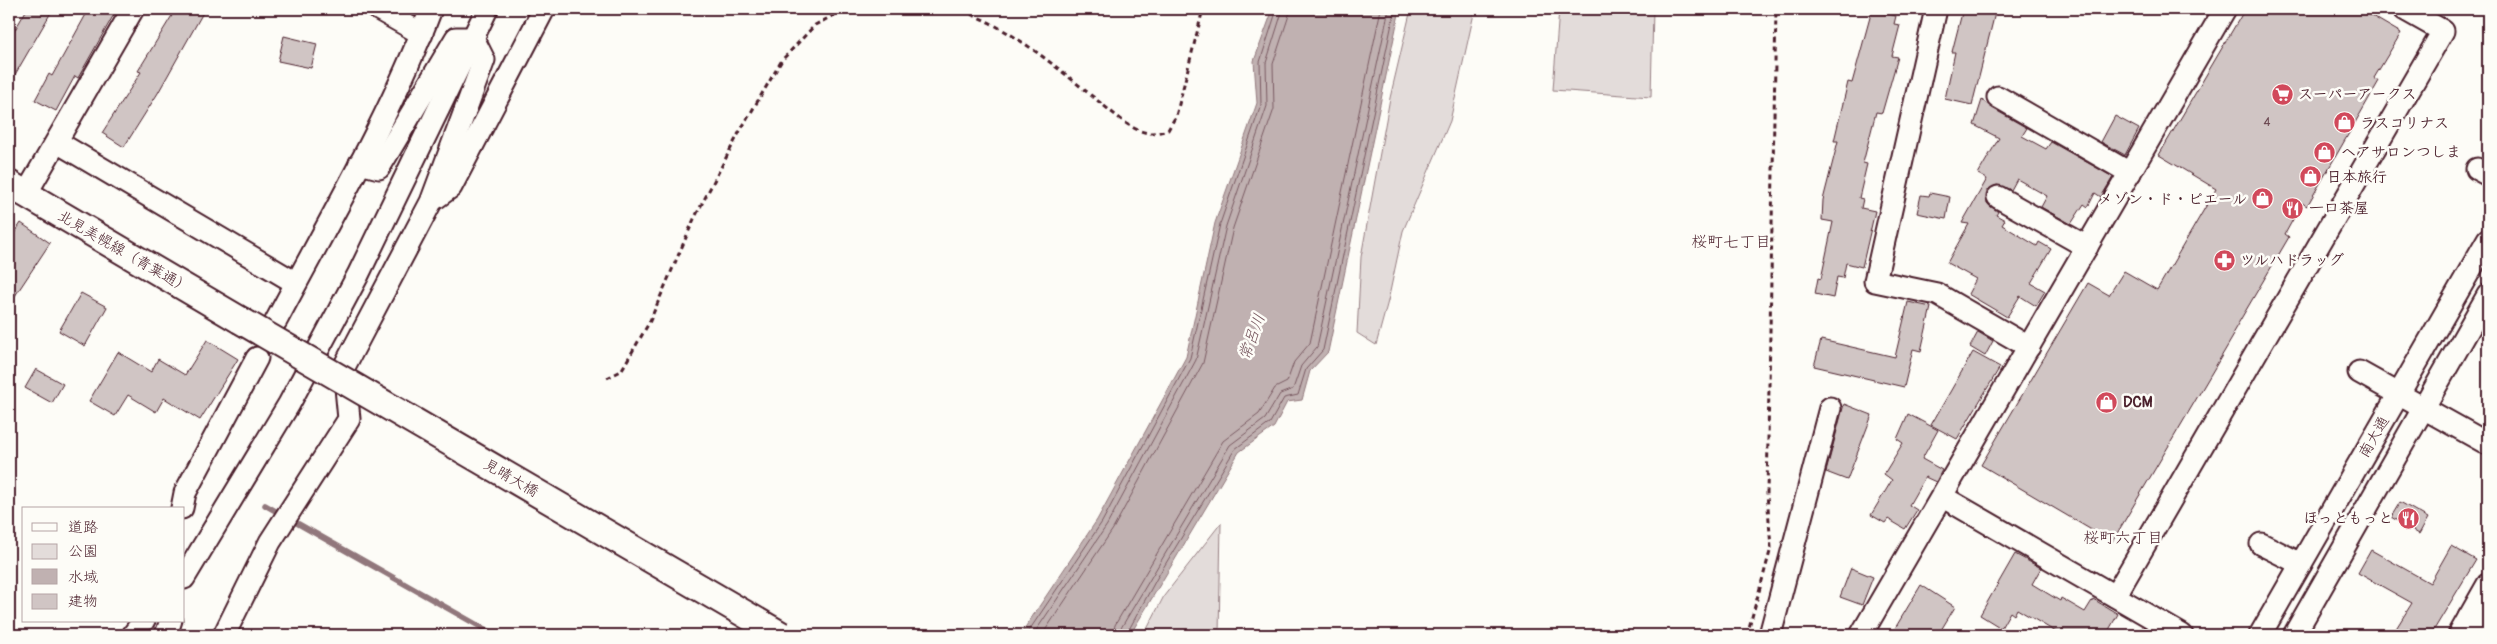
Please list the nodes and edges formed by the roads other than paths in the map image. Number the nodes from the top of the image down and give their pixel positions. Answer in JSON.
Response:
{"nodes":[{"id":1,"x":133,"y":9,"type":"edge"},
{"id":2,"x":378,"y":9,"type":"edge"},
{"id":3,"x":431,"y":9,"type":"edge"},
{"id":4,"x":487,"y":9,"type":"edge"},
{"id":5,"x":544,"y":9,"type":"edge"},
{"id":6,"x":1936,"y":9,"type":"edge"},
{"id":7,"x":2225,"y":9,"type":"edge"},
{"id":8,"x":2404,"y":9,"type":"edge"},
{"id":9,"x":422,"y":34,"type":"junction"},
{"id":10,"x":473,"y":38,"type":"junction"},
{"id":11,"x":1998,"y":97,"type":"dead end"},
{"id":12,"x":57,"y":142,"type":"junction"},
{"id":13,"x":360,"y":164,"type":"junction"},
{"id":14,"x":2130,"y":173,"type":"junction"},
{"id":15,"x":18,"y":189,"type":"edge"},
{"id":16,"x":1998,"y":197,"type":"dead end"},
{"id":17,"x":431,"y":202,"type":"junction"},
{"id":18,"x":2488,"y":239,"type":"edge"},
{"id":19,"x":2087,"y":247,"type":"junction"},
{"id":20,"x":296,"y":283,"type":"junction"},
{"id":21,"x":2488,"y":295,"type":"edge"},
{"id":22,"x":240,"y":320,"type":"joint"},
{"id":23,"x":276,"y":321,"type":"dead end"},
{"id":24,"x":2029,"y":347,"type":"junction"},
{"id":25,"x":257,"y":358,"type":"dead end"},
{"id":26,"x":2359,"y":372,"type":"dead end"},
{"id":27,"x":2398,"y":394,"type":"junction"},
{"id":28,"x":2424,"y":407,"type":"junction"},
{"id":29,"x":1830,"y":408,"type":"dead end"},
{"id":30,"x":2488,"y":444,"type":"edge"},
{"id":31,"x":1943,"y":497,"type":"junction"},
{"id":32,"x":182,"y":507,"type":"edge"},
{"id":33,"x":2260,"y":544,"type":"dead end"},
{"id":34,"x":2301,"y":564,"type":"junction"},
{"id":35,"x":185,"y":576,"type":"edge"},
{"id":36,"x":2488,"y":584,"type":"edge"},
{"id":37,"x":2115,"y":596,"type":"junction"},
{"id":38,"x":143,"y":622,"type":"edge"},
{"id":39,"x":157,"y":622,"type":"edge"},
{"id":40,"x":170,"y":622,"type":"edge"},
{"id":41,"x":2464,"y":626,"type":"edge"},
{"id":42,"x":2488,"y":629,"type":"edge"},
{"id":43,"x":133,"y":635,"type":"edge"},
{"id":44,"x":149,"y":635,"type":"edge"},
{"id":45,"x":166,"y":635,"type":"edge"},
{"id":46,"x":224,"y":635,"type":"edge"},
{"id":47,"x":782,"y":635,"type":"edge"},
{"id":48,"x":1770,"y":635,"type":"edge"},
{"id":49,"x":1862,"y":635,"type":"edge"},
{"id":50,"x":2182,"y":635,"type":"edge"},
{"id":51,"x":2260,"y":635,"type":"edge"},
{"id":52,"x":2294,"y":635,"type":"edge"}],
"edges":[{"from":1,"to":12,"type":"street"},
{"from":2,"to":9,"type":"street"},
{"from":3,"to":9,"type":"street"},
{"from":4,"to":10,"type":"street"},
{"from":5,"to":17,"type":"street"},
{"from":6,"to":24,"type":"street"},
{"from":7,"to":14,"type":"street"},
{"from":8,"to":37,"type":"street"},
{"from":9,"to":13,"type":"street"},
{"from":10,"to":13,"type":"street"},
{"from":10,"to":17,"type":"street"},
{"from":10,"to":35,"type":"street"},
{"from":11,"to":14,"type":"street"},
{"from":12,"to":15,"type":"street"},
{"from":12,"to":20,"type":"street"},
{"from":13,"to":20,"type":"street"},
{"from":14,"to":19,"type":"street"},
{"from":15,"to":22,"type":"main road","name":"北見美幌線（青葉通）"},
{"from":16,"to":19,"type":"street"},
{"from":17,"to":46,"type":"street"},
{"from":18,"to":27,"type":"street","name":"南大通"},
{"from":19,"to":24,"type":"street"},
{"from":20,"to":23,"type":"street"},
{"from":21,"to":28,"type":"street","name":"南大通"},
{"from":22,"to":47,"type":"main road","name":"見晴大橋","bridge":true},
{"from":24,"to":31,"type":"street"},
{"from":25,"to":32,"type":"street"},
{"from":26,"to":27,"type":"street"},
{"from":27,"to":28,"type":"street"},
{"from":27,"to":34,"type":"street","name":"南大通"},
{"from":28,"to":30,"type":"street"},
{"from":28,"to":52,"type":"street","name":"南大通"},
{"from":29,"to":48,"type":"street"},
{"from":31,"to":37,"type":"street"},
{"from":31,"to":49,"type":"street"},
{"from":33,"to":34,"type":"street"},
{"from":34,"to":51,"type":"street","name":"南大通"},
{"from":36,"to":41,"type":"street"},
{"from":37,"to":50,"type":"street"},
{"from":38,"to":43,"type":"street"},
{"from":39,"to":44,"type":"street"},
{"from":40,"to":45,"type":"street"},
{"from":41,"to":42,"type":"street"}]}
